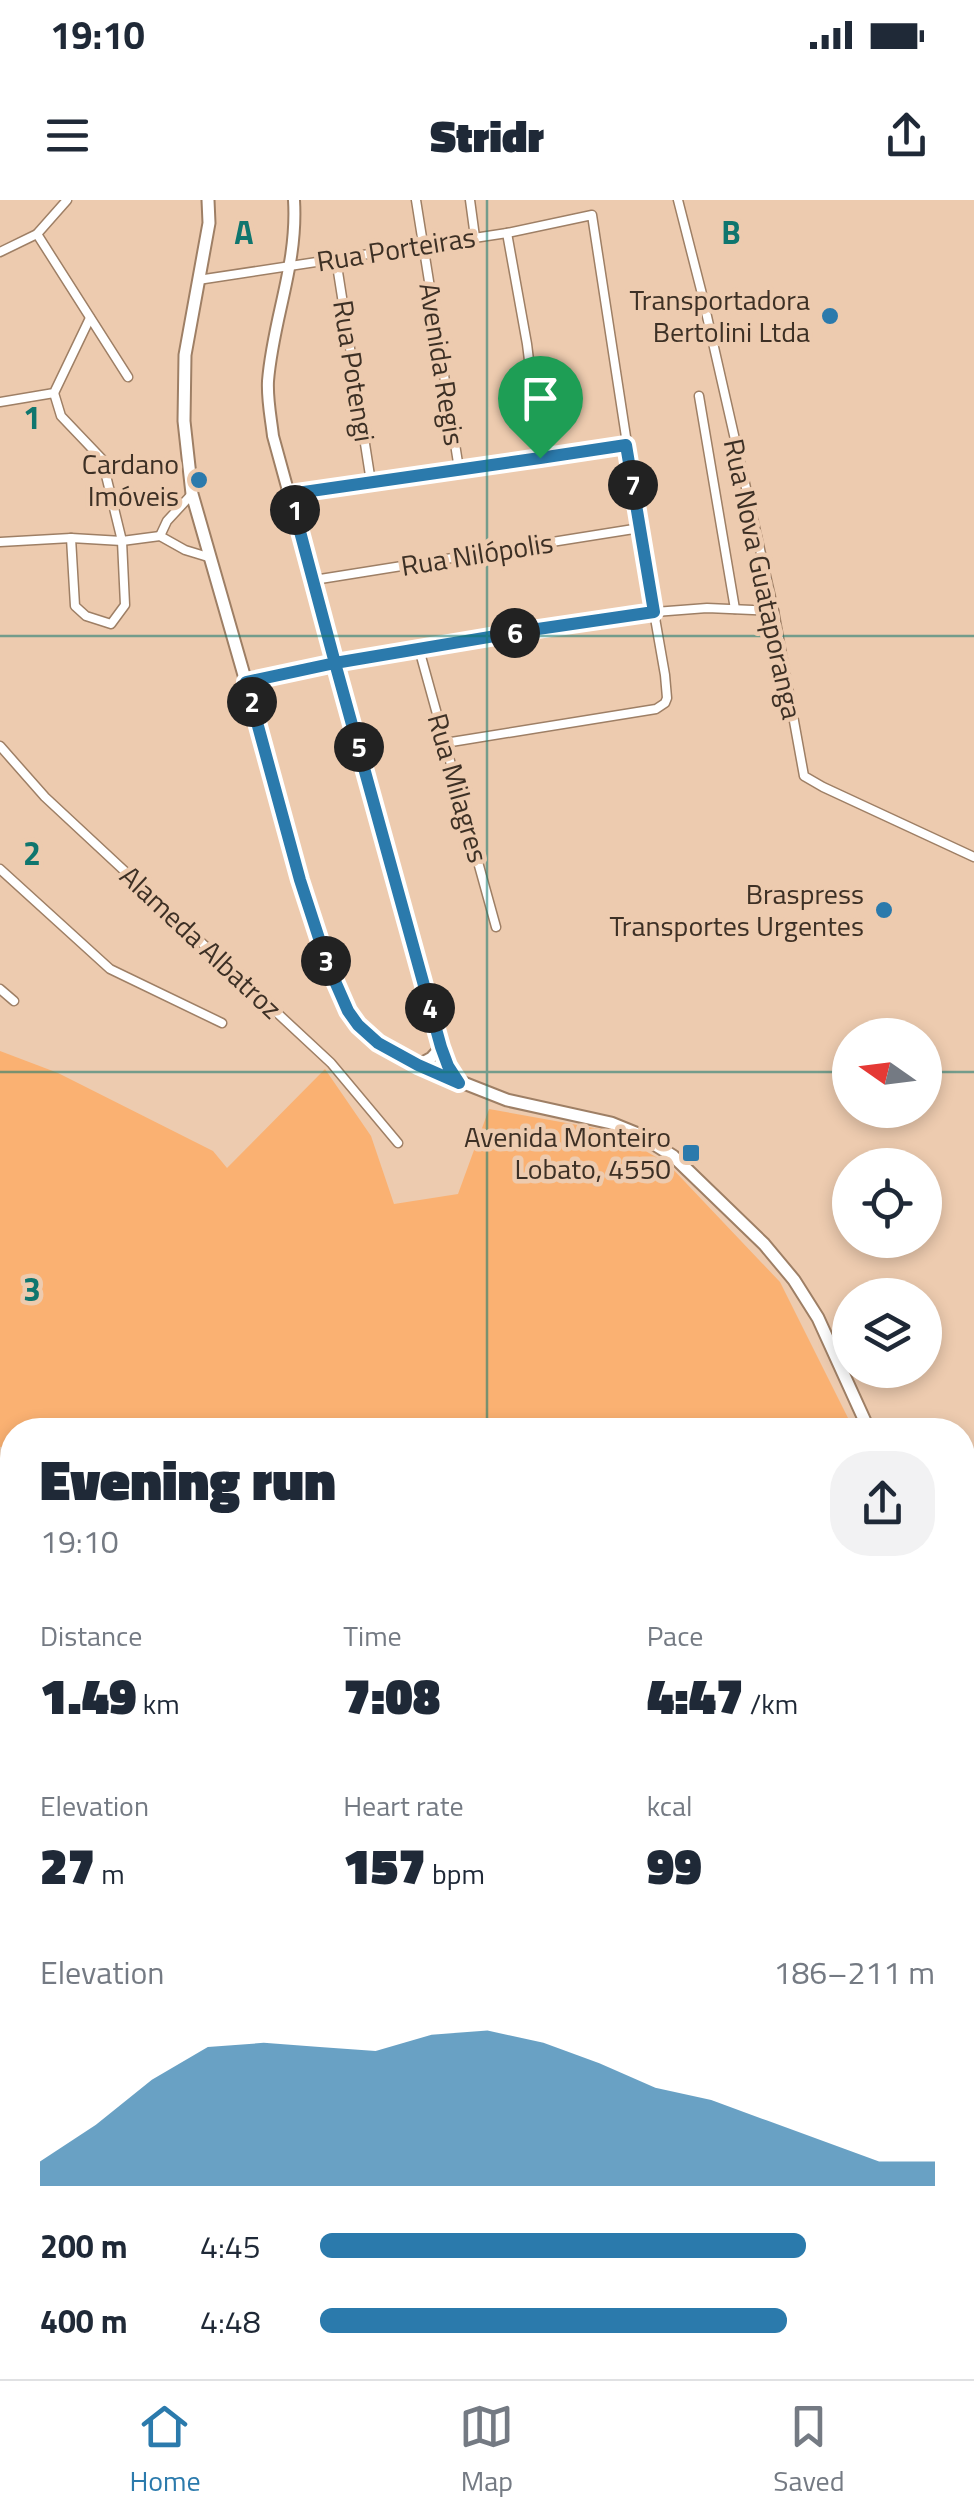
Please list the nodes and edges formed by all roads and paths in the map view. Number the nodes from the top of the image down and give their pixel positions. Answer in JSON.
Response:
{"nodes":[{"id":1,"x":67,"y":200,"type":"edge"},
{"id":2,"x":208,"y":200,"type":"edge"},
{"id":3,"x":294,"y":200,"type":"edge"},
{"id":4,"x":416,"y":200,"type":"edge"},
{"id":5,"x":470,"y":200,"type":"edge"},
{"id":6,"x":678,"y":200,"type":"edge"},
{"id":7,"x":507,"y":232,"type":"junction"},
{"id":8,"x":37,"y":234,"type":"junction"},
{"id":9,"x":475,"y":237,"type":"junction"},
{"id":10,"x":422,"y":246,"type":"junction"},
{"id":11,"x":0,"y":252,"type":"edge"},
{"id":12,"x":336,"y":259,"type":"junction"},
{"id":13,"x":291,"y":265,"type":"junction"},
{"id":14,"x":198,"y":280,"type":"junction"},
{"id":15,"x":90,"y":318,"type":"junction"},
{"id":16,"x":128,"y":376,"type":"dead end"},
{"id":17,"x":54,"y":393,"type":"junction"},
{"id":18,"x":699,"y":396,"type":"dead end"},
{"id":19,"x":0,"y":402,"type":"edge"},
{"id":20,"x":626,"y":445,"type":"junction"},
{"id":21,"x":540,"y":458,"type":"junction"},
{"id":22,"x":459,"y":470,"type":"junction"},
{"id":23,"x":370,"y":482,"type":"junction"},
{"id":24,"x":192,"y":494,"type":"junction"},
{"id":25,"x":290,"y":494,"type":"junction"},
{"id":26,"x":640,"y":528,"type":"junction"},
{"id":27,"x":160,"y":536,"type":"junction"},
{"id":28,"x":70,"y":538,"type":"junction"},
{"id":29,"x":122,"y":541,"type":"junction"},
{"id":30,"x":0,"y":542,"type":"edge"},
{"id":31,"x":208,"y":557,"type":"junction"},
{"id":32,"x":314,"y":580,"type":"junction"},
{"id":33,"x":735,"y":609,"type":"junction"},
{"id":34,"x":774,"y":611,"type":"junction"},
{"id":35,"x":654,"y":612,"type":"junction"},
{"id":36,"x":418,"y":649,"type":"junction"},
{"id":37,"x":335,"y":663,"type":"junction"},
{"id":38,"x":246,"y":682,"type":"junction"},
{"id":39,"x":445,"y":743,"type":"junction"},
{"id":40,"x":0,"y":746,"type":"edge"},
{"id":41,"x":974,"y":857,"type":"edge"},
{"id":42,"x":0,"y":868,"type":"edge"},
{"id":43,"x":496,"y":927,"type":"dead end"},
{"id":44,"x":0,"y":988,"type":"edge"},
{"id":45,"x":14,"y":1001,"type":"dead end"},
{"id":46,"x":222,"y":1023,"type":"dead end"},
{"id":47,"x":441,"y":1047,"type":"junction"},
{"id":48,"x":418,"y":1065,"type":"junction"},
{"id":49,"x":459,"y":1083,"type":"junction"},
{"id":50,"x":398,"y":1143,"type":"dead end"},
{"id":51,"x":864,"y":1418,"type":"edge"}],
"edges":[{"from":1,"to":8,"type":"street"},
{"from":2,"to":14,"type":"main road"},
{"from":3,"to":13,"type":"street"},
{"from":4,"to":10,"type":"street","name":"Avenida Regis"},
{"from":5,"to":9,"type":"street"},
{"from":6,"to":34,"type":"street","name":"Rua Nova Guataporanga"},
{"from":7,"to":9,"type":"street","name":"Rua Porteiras"},
{"from":7,"to":20,"type":"street","name":"Rua Porteiras"},
{"from":7,"to":21,"type":"street"},
{"from":8,"to":11,"type":"street"},
{"from":8,"to":15,"type":"street"},
{"from":9,"to":10,"type":"street","name":"Rua Porteiras"},
{"from":10,"to":12,"type":"street","name":"Rua Porteiras"},
{"from":10,"to":22,"type":"street","name":"Avenida Regis"},
{"from":12,"to":13,"type":"street","name":"Rua Porteiras"},
{"from":12,"to":23,"type":"street","name":"Rua Potengi"},
{"from":13,"to":14,"type":"street","name":"Rua Porteiras"},
{"from":13,"to":25,"type":"street"},
{"from":14,"to":24,"type":"main road"},
{"from":15,"to":16,"type":"street"},
{"from":15,"to":17,"type":"street"},
{"from":17,"to":19,"type":"street"},
{"from":17,"to":29,"type":"street"},
{"from":18,"to":33,"type":"street"},
{"from":20,"to":21,"type":"street"},
{"from":20,"to":26,"type":"street"},
{"from":21,"to":22,"type":"street"},
{"from":22,"to":23,"type":"street"},
{"from":23,"to":25,"type":"street"},
{"from":24,"to":27,"type":"street"},
{"from":24,"to":31,"type":"main road"},
{"from":25,"to":32,"type":"street"},
{"from":26,"to":32,"type":"street","name":"Rua Nilópolis"},
{"from":26,"to":35,"type":"street"},
{"from":27,"to":29,"type":"street"},
{"from":27,"to":31,"type":"street"},
{"from":28,"to":29,"type":"street"},
{"from":28,"to":29,"type":"street"},
{"from":28,"to":30,"type":"street"},
{"from":31,"to":38,"type":"main road"},
{"from":32,"to":37,"type":"street"},
{"from":33,"to":34,"type":"street"},
{"from":33,"to":35,"type":"street"},
{"from":34,"to":41,"type":"street","name":"Rua Nova Guataporanga"},
{"from":35,"to":36,"type":"street"},
{"from":35,"to":39,"type":"street"},
{"from":36,"to":37,"type":"street"},
{"from":36,"to":39,"type":"street","name":"Rua Milagres"},
{"from":37,"to":38,"type":"street"},
{"from":37,"to":47,"type":"street"},
{"from":38,"to":48,"type":"main road"},
{"from":39,"to":43,"type":"street","name":"Rua Milagres"},
{"from":40,"to":50,"type":"street","name":"Alameda Albatroz"},
{"from":42,"to":46,"type":"street"},
{"from":44,"to":45,"type":"street"},
{"from":47,"to":48,"type":"street"},
{"from":47,"to":49,"type":"street"},
{"from":48,"to":49,"type":"main road"},
{"from":49,"to":51,"type":"main road"}]}
